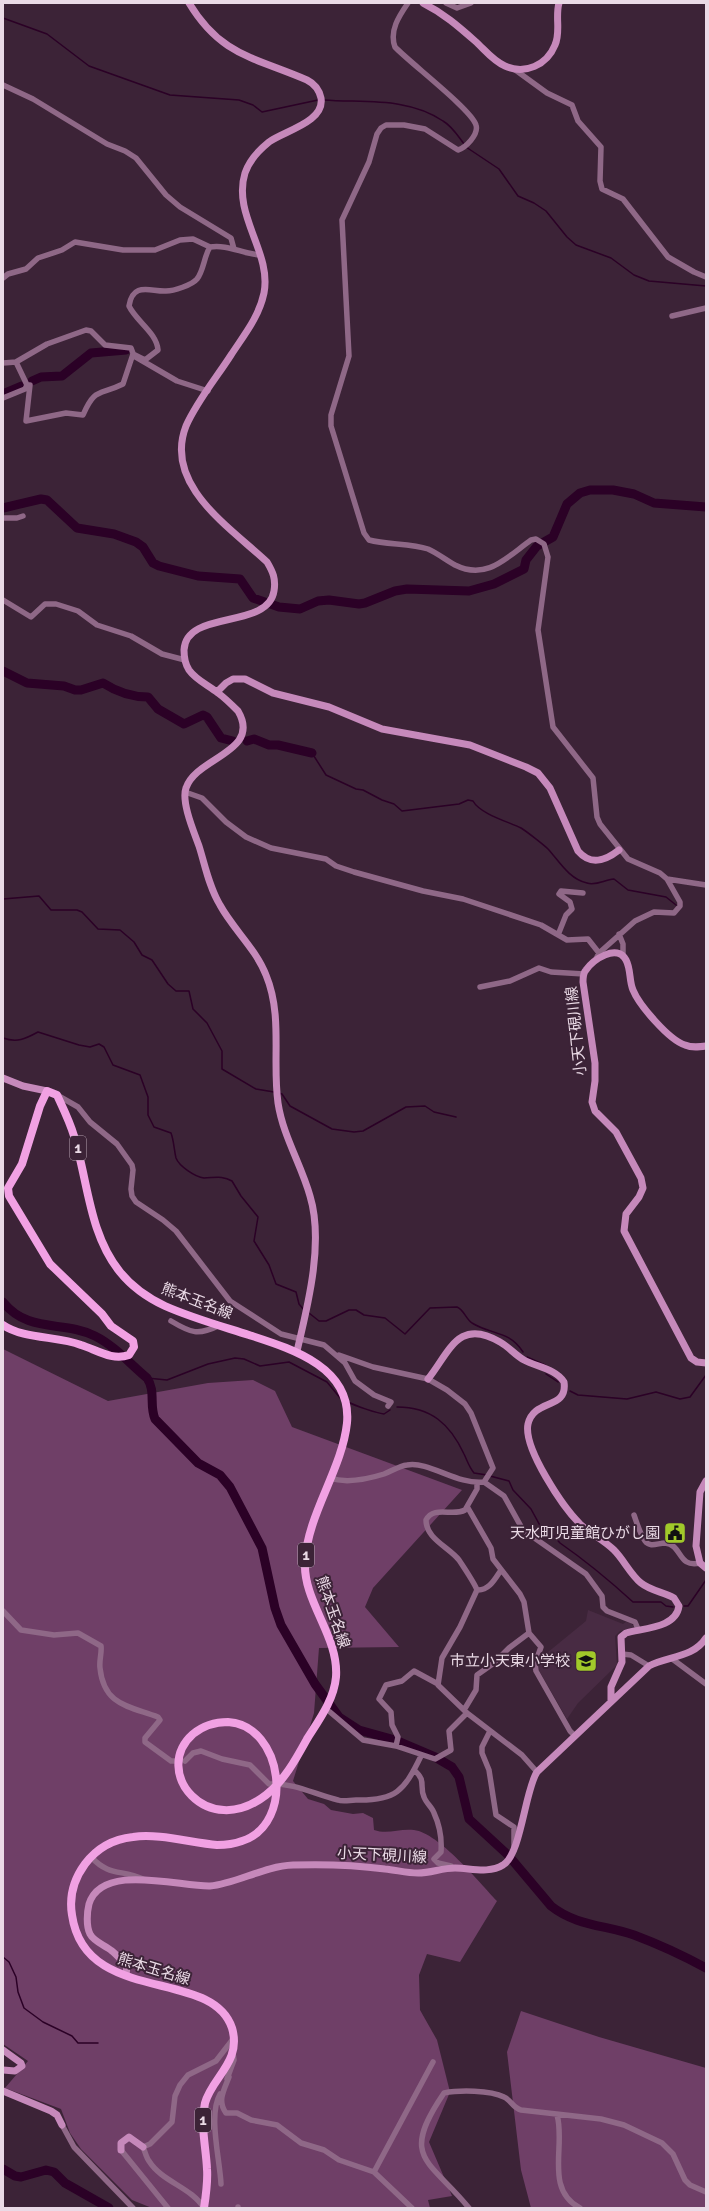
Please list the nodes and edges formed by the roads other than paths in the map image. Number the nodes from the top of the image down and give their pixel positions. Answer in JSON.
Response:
{"nodes":[{"id":1,"x":189,"y":3,"type":"edge"},
{"id":2,"x":408,"y":3,"type":"edge"},
{"id":3,"x":423,"y":3,"type":"edge"},
{"id":4,"x":446,"y":3,"type":"edge"},
{"id":5,"x":471,"y":3,"type":"edge"},
{"id":6,"x":559,"y":3,"type":"edge"},
{"id":7,"x":514,"y":69,"type":"junction"},
{"id":8,"x":3,"y":85,"type":"edge"},
{"id":9,"x":210,"y":247,"type":"junction"},
{"id":10,"x":234,"y":249,"type":"junction"},
{"id":11,"x":260,"y":255,"type":"junction"},
{"id":12,"x":706,"y":277,"type":"edge"},
{"id":13,"x":3,"y":278,"type":"edge"},
{"id":14,"x":706,"y":308,"type":"edge"},
{"id":15,"x":672,"y":316,"type":"dead end"},
{"id":16,"x":133,"y":354,"type":"junction"},
{"id":17,"x":16,"y":362,"type":"junction"},
{"id":18,"x":3,"y":363,"type":"edge"},
{"id":19,"x":27,"y":384,"type":"junction"},
{"id":20,"x":208,"y":391,"type":"junction"},
{"id":21,"x":3,"y":398,"type":"edge"},
{"id":22,"x":23,"y":516,"type":"dead end"},
{"id":23,"x":3,"y":518,"type":"edge"},
{"id":24,"x":3,"y":600,"type":"edge"},
{"id":25,"x":185,"y":660,"type":"junction"},
{"id":26,"x":217,"y":692,"type":"junction"},
{"id":27,"x":185,"y":792,"type":"junction"},
{"id":28,"x":619,"y":850,"type":"junction"},
{"id":29,"x":667,"y":879,"type":"junction"},
{"id":30,"x":706,"y":885,"type":"edge"},
{"id":31,"x":583,"y":893,"type":"dead end"},
{"id":32,"x":619,"y":934,"type":"junction"},
{"id":33,"x":558,"y":935,"type":"junction"},
{"id":34,"x":598,"y":956,"type":"junction"},
{"id":35,"x":623,"y":957,"type":"junction"},
{"id":36,"x":584,"y":974,"type":"junction"},
{"id":37,"x":480,"y":987,"type":"dead end"},
{"id":38,"x":706,"y":1046,"type":"edge"},
{"id":39,"x":3,"y":1078,"type":"edge"},
{"id":40,"x":47,"y":1091,"type":"junction"},
{"id":41,"x":57,"y":1095,"type":"junction"},
{"id":42,"x":5,"y":1187,"type":"edge"},
{"id":43,"x":171,"y":1321,"type":"dead end"},
{"id":44,"x":3,"y":1325,"type":"edge"},
{"id":45,"x":220,"y":1325,"type":"junction"},
{"id":46,"x":297,"y":1351,"type":"junction"},
{"id":47,"x":336,"y":1354,"type":"junction"},
{"id":48,"x":706,"y":1363,"type":"edge"},
{"id":49,"x":428,"y":1379,"type":"junction"},
{"id":50,"x":388,"y":1406,"type":"dead end"},
{"id":51,"x":330,"y":1478,"type":"junction"},
{"id":52,"x":488,"y":1478,"type":"junction"},
{"id":53,"x":706,"y":1481,"type":"edge"},
{"id":54,"x":477,"y":1483,"type":"junction"},
{"id":55,"x":468,"y":1508,"type":"junction"},
{"id":56,"x":634,"y":1515,"type":"dead end"},
{"id":57,"x":703,"y":1564,"type":"edge"},
{"id":58,"x":501,"y":1570,"type":"junction"},
{"id":59,"x":477,"y":1590,"type":"junction"},
{"id":60,"x":3,"y":1611,"type":"edge"},
{"id":61,"x":638,"y":1629,"type":"junction"},
{"id":62,"x":529,"y":1633,"type":"junction"},
{"id":63,"x":706,"y":1638,"type":"edge"},
{"id":64,"x":622,"y":1654,"type":"junction"},
{"id":65,"x":671,"y":1658,"type":"junction"},
{"id":66,"x":648,"y":1666,"type":"junction"},
{"id":67,"x":438,"y":1684,"type":"junction"},
{"id":68,"x":706,"y":1684,"type":"edge"},
{"id":69,"x":611,"y":1701,"type":"junction"},
{"id":70,"x":327,"y":1712,"type":"junction"},
{"id":71,"x":465,"y":1712,"type":"junction"},
{"id":72,"x":490,"y":1732,"type":"junction"},
{"id":73,"x":575,"y":1736,"type":"junction"},
{"id":74,"x":396,"y":1745,"type":"junction"},
{"id":75,"x":421,"y":1756,"type":"junction"},
{"id":76,"x":175,"y":1761,"type":"dead end"},
{"id":77,"x":185,"y":1762,"type":"dead end"},
{"id":78,"x":414,"y":1770,"type":"junction"},
{"id":79,"x":537,"y":1772,"type":"junction"},
{"id":80,"x":277,"y":1784,"type":"junction"},
{"id":81,"x":517,"y":1828,"type":"junction"},
{"id":82,"x":91,"y":1857,"type":"junction"},
{"id":83,"x":451,"y":1866,"type":"dead end"},
{"id":84,"x":145,"y":1880,"type":"junction"},
{"id":85,"x":126,"y":1975,"type":"junction"},
{"id":86,"x":233,"y":2039,"type":"junction"},
{"id":87,"x":3,"y":2050,"type":"edge"},
{"id":88,"x":433,"y":2062,"type":"dead end"},
{"id":89,"x":3,"y":2070,"type":"edge"},
{"id":90,"x":229,"y":2077,"type":"junction"},
{"id":91,"x":3,"y":2091,"type":"edge"},
{"id":92,"x":557,"y":2115,"type":"junction"},
{"id":93,"x":62,"y":2125,"type":"joint"},
{"id":94,"x":143,"y":2147,"type":"junction"},
{"id":95,"x":121,"y":2150,"type":"joint"},
{"id":96,"x":374,"y":2172,"type":"junction"},
{"id":97,"x":221,"y":2184,"type":"dead end"},
{"id":98,"x":706,"y":2192,"type":"edge"},
{"id":99,"x":132,"y":2208,"type":"edge"},
{"id":100,"x":168,"y":2208,"type":"edge"},
{"id":101,"x":204,"y":2208,"type":"edge"},
{"id":102,"x":412,"y":2208,"type":"edge"},
{"id":103,"x":469,"y":2208,"type":"edge"},
{"id":104,"x":580,"y":2208,"type":"edge"}],
"edges":[{"from":1,"to":11,"type":"street"},
{"from":2,"to":28,"type":"street"},
{"from":3,"to":7,"type":"street"},
{"from":4,"to":5,"type":"street"},
{"from":6,"to":7,"type":"street"},
{"from":7,"to":12,"type":"street"},
{"from":8,"to":10,"type":"street"},
{"from":9,"to":10,"type":"street"},
{"from":9,"to":13,"type":"street"},
{"from":9,"to":16,"type":"street"},
{"from":10,"to":11,"type":"street"},
{"from":11,"to":20,"type":"street"},
{"from":14,"to":15,"type":"street"},
{"from":16,"to":17,"type":"street"},
{"from":16,"to":19,"type":"street"},
{"from":16,"to":20,"type":"street"},
{"from":17,"to":18,"type":"street"},
{"from":17,"to":19,"type":"street"},
{"from":19,"to":21,"type":"street"},
{"from":20,"to":25,"type":"street"},
{"from":22,"to":23,"type":"street"},
{"from":24,"to":25,"type":"street"},
{"from":25,"to":26,"type":"street"},
{"from":26,"to":27,"type":"street"},
{"from":26,"to":28,"type":"street"},
{"from":27,"to":33,"type":"street"},
{"from":27,"to":46,"type":"street"},
{"from":28,"to":29,"type":"street"},
{"from":29,"to":30,"type":"street"},
{"from":29,"to":32,"type":"street"},
{"from":31,"to":33,"type":"street"},
{"from":32,"to":34,"type":"street"},
{"from":32,"to":35,"type":"street"},
{"from":33,"to":34,"type":"street"},
{"from":34,"to":35,"type":"street"},
{"from":34,"to":36,"type":"street","name":"小天下硯川線"},
{"from":35,"to":38,"type":"street"},
{"from":36,"to":37,"type":"street"},
{"from":36,"to":48,"type":"street","name":"小天下硯川線"},
{"from":39,"to":40,"type":"street"},
{"from":40,"to":41,"type":"main road"},
{"from":40,"to":42,"type":"main road"},
{"from":41,"to":45,"type":"main road","name":"熊本玉名線","number":"1"},
{"from":41,"to":47,"type":"street"},
{"from":42,"to":44,"type":"main road"},
{"from":43,"to":45,"type":"street"},
{"from":45,"to":46,"type":"main road","name":"熊本玉名線","number":"1"},
{"from":46,"to":51,"type":"main road","name":"熊本玉名線","number":"1"},
{"from":47,"to":49,"type":"street"},
{"from":47,"to":50,"type":"street"},
{"from":49,"to":52,"type":"street"},
{"from":49,"to":61,"type":"street"},
{"from":51,"to":54,"type":"street"},
{"from":51,"to":70,"type":"main road","name":"熊本玉名線","number":"1"},
{"from":52,"to":54,"type":"street"},
{"from":52,"to":61,"type":"street"},
{"from":53,"to":57,"type":"street"},
{"from":54,"to":55,"type":"street"},
{"from":55,"to":58,"type":"street"},
{"from":55,"to":59,"type":"street"},
{"from":56,"to":57,"type":"street"},
{"from":58,"to":59,"type":"street"},
{"from":58,"to":62,"type":"street"},
{"from":59,"to":67,"type":"street"},
{"from":60,"to":76,"type":"street"},
{"from":61,"to":64,"type":"street"},
{"from":62,"to":71,"type":"street"},
{"from":62,"to":73,"type":"street"},
{"from":63,"to":65,"type":"street","name":"小天下硯川線"},
{"from":64,"to":66,"type":"street"},
{"from":64,"to":69,"type":"street"},
{"from":65,"to":66,"type":"street","name":"小天下硯川線"},
{"from":65,"to":68,"type":"street"},
{"from":66,"to":69,"type":"street","name":"小天下硯川線"},
{"from":67,"to":71,"type":"street"},
{"from":67,"to":74,"type":"street"},
{"from":69,"to":73,"type":"street","name":"小天下硯川線"},
{"from":70,"to":74,"type":"street"},
{"from":70,"to":80,"type":"main road","name":"熊本玉名線","number":"1"},
{"from":71,"to":72,"type":"street"},
{"from":71,"to":75,"type":"street"},
{"from":72,"to":79,"type":"street"},
{"from":72,"to":81,"type":"street"},
{"from":73,"to":79,"type":"street","name":"小天下硯川線"},
{"from":74,"to":75,"type":"street"},
{"from":75,"to":78,"type":"street"},
{"from":77,"to":80,"type":"street"},
{"from":78,"to":80,"type":"street"},
{"from":78,"to":83,"type":"street"},
{"from":79,"to":81,"type":"street","name":"小天下硯川線"},
{"from":80,"to":82,"type":"main road","name":"熊本玉名線","number":"1"},
{"from":81,"to":84,"type":"street","name":"小天下硯川線"},
{"from":82,"to":84,"type":"street"},
{"from":82,"to":85,"type":"main road","name":"熊本玉名線","number":"1"},
{"from":84,"to":85,"type":"street","name":"小天下硯川線"},
{"from":85,"to":86,"type":"main road","name":"熊本玉名線","number":"1"},
{"from":86,"to":90,"type":"street"},
{"from":86,"to":94,"type":"street"},
{"from":86,"to":101,"type":"main road","name":"熊本玉名線","number":"1"},
{"from":87,"to":89,"type":"street"},
{"from":88,"to":96,"type":"street"},
{"from":90,"to":96,"type":"street"},
{"from":90,"to":97,"type":"street"},
{"from":91,"to":93,"type":"street"},
{"from":92,"to":98,"type":"street"},
{"from":92,"to":103,"type":"street"},
{"from":92,"to":104,"type":"street"},
{"from":93,"to":99,"type":"street"},
{"from":94,"to":95,"type":"street"},
{"from":94,"to":101,"type":"street"},
{"from":95,"to":100,"type":"street"},
{"from":96,"to":102,"type":"street"}]}
